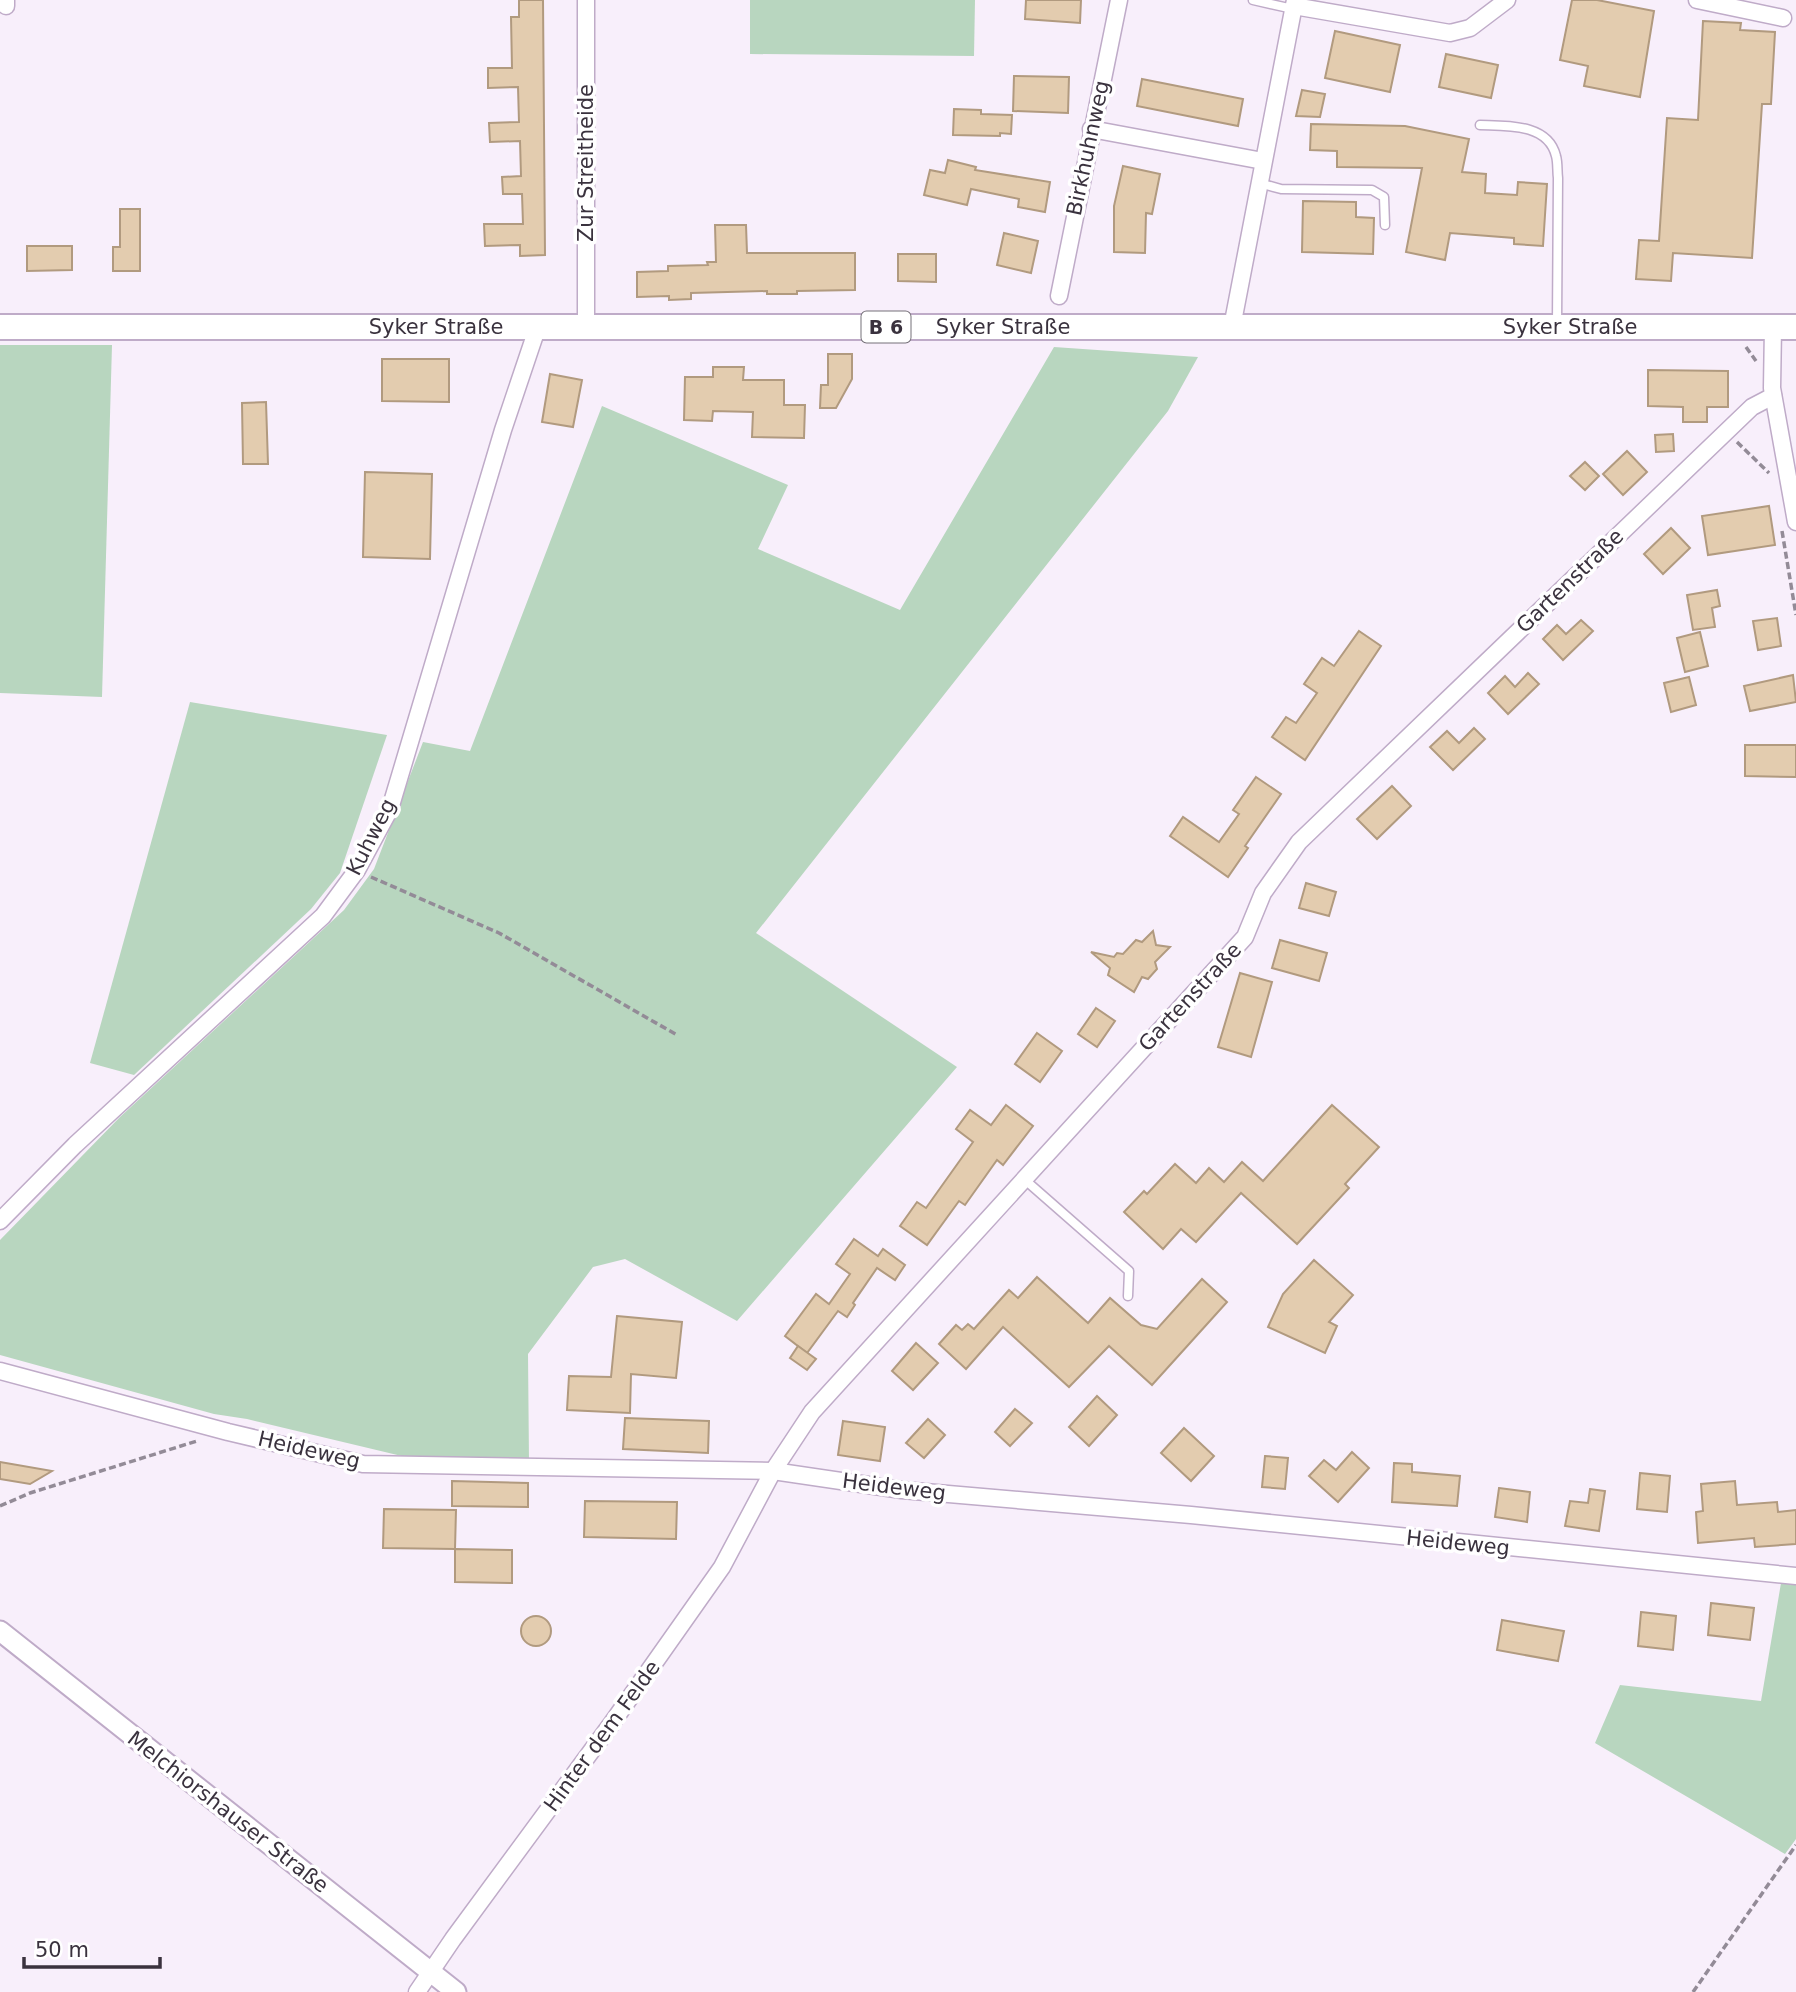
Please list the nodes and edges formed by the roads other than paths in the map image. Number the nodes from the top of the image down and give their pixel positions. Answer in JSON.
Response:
{"nodes":[{"id":1,"x":586,"y":0,"type":"edge"},
{"id":2,"x":1119,"y":0,"type":"edge"},
{"id":3,"x":1253,"y":0,"type":"edge"},
{"id":4,"x":1507,"y":0,"type":"edge"},
{"id":5,"x":1697,"y":0,"type":"edge"},
{"id":6,"x":1294,"y":5,"type":"edge"},
{"id":7,"x":1760,"y":7,"type":"edge"},
{"id":8,"x":1789,"y":20,"type":"edge"},
{"id":9,"x":1480,"y":125,"type":"dead end"},
{"id":10,"x":1091,"y":129,"type":"junction"},
{"id":11,"x":1263,"y":161,"type":"junction"},
{"id":12,"x":1259,"y":183,"type":"junction"},
{"id":13,"x":1385,"y":225,"type":"dead end"},
{"id":14,"x":1059,"y":296,"type":"dead end"},
{"id":15,"x":538,"y":326,"type":"junction"},
{"id":16,"x":586,"y":326,"type":"junction"},
{"id":17,"x":0,"y":327,"type":"edge"},
{"id":18,"x":1232,"y":327,"type":"junction"},
{"id":19,"x":1558,"y":327,"type":"junction"},
{"id":20,"x":1784,"y":327,"type":"edge"},
{"id":21,"x":1773,"y":396,"type":"junction"},
{"id":22,"x":1788,"y":524,"type":"edge"},
{"id":23,"x":1024,"y":1179,"type":"junction"},
{"id":24,"x":0,"y":1222,"type":"edge"},
{"id":25,"x":1128,"y":1296,"type":"dead end"},
{"id":26,"x":0,"y":1371,"type":"edge"},
{"id":27,"x":773,"y":1471,"type":"junction"},
{"id":28,"x":1796,"y":1576,"type":"edge"},
{"id":29,"x":0,"y":1631,"type":"edge"},
{"id":30,"x":432,"y":1972,"type":"junction"},
{"id":31,"x":417,"y":1992,"type":"edge"},
{"id":32,"x":456,"y":1992,"type":"edge"}],
"edges":[{"from":1,"to":16,"type":"street","name":"Zur Streitheide"},
{"from":2,"to":10,"type":"street","name":"Birkhuhnweg"},
{"from":3,"to":6,"type":"lane"},
{"from":4,"to":6,"type":"street"},
{"from":5,"to":7,"type":"street"},
{"from":6,"to":11,"type":"street"},
{"from":7,"to":8,"type":"street"},
{"from":9,"to":19,"type":"lane"},
{"from":10,"to":11,"type":"street"},
{"from":10,"to":14,"type":"street","name":"Birkhuhnweg"},
{"from":11,"to":12,"type":"street"},
{"from":12,"to":13,"type":"lane"},
{"from":12,"to":18,"type":"street"},
{"from":15,"to":16,"type":"main road","name":"Syker Straße","number":"B 6"},
{"from":15,"to":17,"type":"main road","name":"Syker Straße","number":"B 6"},
{"from":15,"to":24,"type":"street","name":"Kuhweg"},
{"from":16,"to":18,"type":"main road","name":"Syker Straße","number":"B 6"},
{"from":18,"to":19,"type":"main road","name":"Syker Straße","number":"B 6"},
{"from":19,"to":20,"type":"main road","name":"Syker Straße","number":"B 6"},
{"from":20,"to":21,"type":"street"},
{"from":21,"to":22,"type":"street"},
{"from":21,"to":23,"type":"street","name":"Gartenstraße"},
{"from":23,"to":25,"type":"lane"},
{"from":23,"to":27,"type":"street","name":"Gartenstraße"},
{"from":26,"to":27,"type":"street","name":"Heideweg"},
{"from":27,"to":28,"type":"street","name":"Heideweg"},
{"from":27,"to":30,"type":"street","name":"Hinter dem Felde"},
{"from":29,"to":30,"type":"street","name":"Melchiorshauser Straße"},
{"from":30,"to":31,"type":"street","name":"Hinter dem Felde"},
{"from":30,"to":32,"type":"street","name":"Melchiorshauser Straße"}]}
